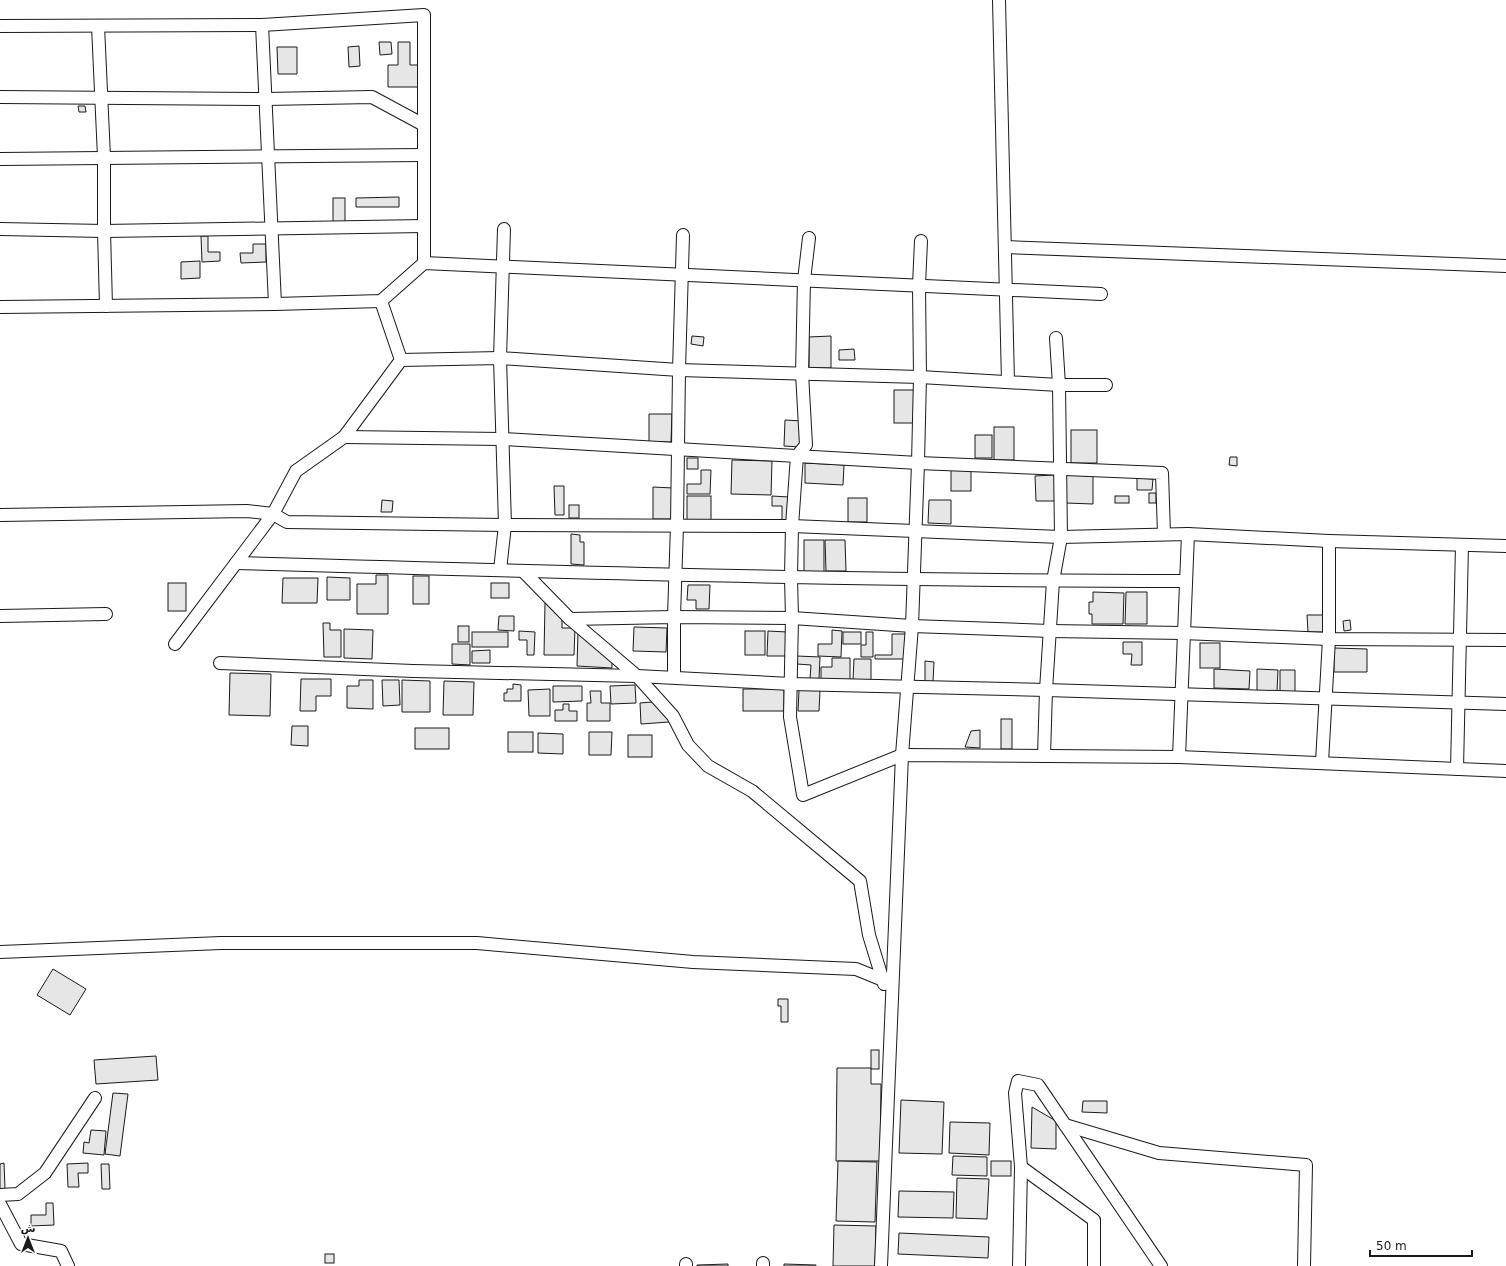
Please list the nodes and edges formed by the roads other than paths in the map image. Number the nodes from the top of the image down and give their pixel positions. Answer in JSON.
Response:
{"nodes":[{"id":1,"x":999,"y":0,"type":"edge"},
{"id":2,"x":262,"y":25,"type":"junction"},
{"id":3,"x":0,"y":26,"type":"edge"},
{"id":4,"x":98,"y":26,"type":"junction"},
{"id":5,"x":101,"y":96,"type":"junction"},
{"id":6,"x":0,"y":97,"type":"edge"},
{"id":7,"x":266,"y":98,"type":"junction"},
{"id":8,"x":424,"y":125,"type":"junction"},
{"id":9,"x":424,"y":155,"type":"junction"},
{"id":10,"x":268,"y":156,"type":"junction"},
{"id":11,"x":104,"y":157,"type":"junction"},
{"id":12,"x":0,"y":159,"type":"edge"},
{"id":13,"x":424,"y":226,"type":"junction"},
{"id":14,"x":0,"y":229,"type":"edge"},
{"id":15,"x":271,"y":229,"type":"junction"},
{"id":16,"x":504,"y":229,"type":"dead end"},
{"id":17,"x":104,"y":231,"type":"junction"},
{"id":18,"x":684,"y":235,"type":"dead end"},
{"id":19,"x":809,"y":238,"type":"dead end"},
{"id":20,"x":920,"y":241,"type":"dead end"},
{"id":21,"x":1005,"y":247,"type":"junction"},
{"id":22,"x":424,"y":263,"type":"junction"},
{"id":23,"x":503,"y":266,"type":"junction"},
{"id":24,"x":1506,"y":266,"type":"edge"},
{"id":25,"x":682,"y":274,"type":"junction"},
{"id":26,"x":804,"y":280,"type":"junction"},
{"id":27,"x":919,"y":285,"type":"junction"},
{"id":28,"x":1006,"y":289,"type":"junction"},
{"id":29,"x":1101,"y":294,"type":"dead end"},
{"id":30,"x":381,"y":301,"type":"junction"},
{"id":31,"x":275,"y":304,"type":"junction"},
{"id":32,"x":106,"y":306,"type":"junction"},
{"id":33,"x":0,"y":307,"type":"edge"},
{"id":34,"x":1056,"y":338,"type":"dead end"},
{"id":35,"x":500,"y":358,"type":"junction"},
{"id":36,"x":401,"y":360,"type":"junction"},
{"id":37,"x":679,"y":370,"type":"junction"},
{"id":38,"x":802,"y":373,"type":"junction"},
{"id":39,"x":920,"y":377,"type":"junction"},
{"id":40,"x":1008,"y":382,"type":"junction"},
{"id":41,"x":1059,"y":385,"type":"junction"},
{"id":42,"x":1106,"y":385,"type":"dead end"},
{"id":43,"x":344,"y":437,"type":"junction"},
{"id":44,"x":502,"y":439,"type":"junction"},
{"id":45,"x":678,"y":450,"type":"junction"},
{"id":46,"x":797,"y":456,"type":"junction"},
{"id":47,"x":918,"y":463,"type":"junction"},
{"id":48,"x":1060,"y":469,"type":"junction"},
{"id":49,"x":273,"y":514,"type":"junction"},
{"id":50,"x":0,"y":515,"type":"edge"},
{"id":51,"x":505,"y":525,"type":"junction"},
{"id":52,"x":677,"y":525,"type":"junction"},
{"id":53,"x":792,"y":526,"type":"junction"},
{"id":54,"x":915,"y":530,"type":"junction"},
{"id":55,"x":1164,"y":534,"type":"junction"},
{"id":56,"x":1188,"y":534,"type":"junction"},
{"id":57,"x":1061,"y":537,"type":"junction"},
{"id":58,"x":1329,"y":541,"type":"junction"},
{"id":59,"x":1462,"y":545,"type":"junction"},
{"id":60,"x":1506,"y":546,"type":"edge"},
{"id":61,"x":236,"y":563,"type":"junction"},
{"id":62,"x":500,"y":570,"type":"junction"},
{"id":63,"x":524,"y":572,"type":"junction"},
{"id":64,"x":676,"y":575,"type":"junction"},
{"id":65,"x":791,"y":577,"type":"junction"},
{"id":66,"x":914,"y":578,"type":"junction"},
{"id":67,"x":1053,"y":581,"type":"junction"},
{"id":68,"x":1185,"y":581,"type":"junction"},
{"id":69,"x":106,"y":614,"type":"dead end"},
{"id":70,"x":0,"y":616,"type":"edge"},
{"id":71,"x":674,"y":617,"type":"junction"},
{"id":72,"x":792,"y":618,"type":"junction"},
{"id":73,"x":570,"y":619,"type":"junction"},
{"id":74,"x":912,"y":626,"type":"junction"},
{"id":75,"x":1050,"y":631,"type":"junction"},
{"id":76,"x":1183,"y":633,"type":"junction"},
{"id":77,"x":1329,"y":639,"type":"junction"},
{"id":78,"x":1460,"y":639,"type":"junction"},
{"id":79,"x":1506,"y":640,"type":"edge"},
{"id":80,"x":175,"y":644,"type":"dead end"},
{"id":81,"x":220,"y":663,"type":"dead end"},
{"id":82,"x":637,"y":676,"type":"junction"},
{"id":83,"x":674,"y":677,"type":"junction"},
{"id":84,"x":791,"y":684,"type":"junction"},
{"id":85,"x":906,"y":687,"type":"junction"},
{"id":86,"x":1046,"y":690,"type":"junction"},
{"id":87,"x":1182,"y":694,"type":"junction"},
{"id":88,"x":1325,"y":698,"type":"junction"},
{"id":89,"x":1459,"y":704,"type":"junction"},
{"id":90,"x":1506,"y":704,"type":"edge"},
{"id":91,"x":902,"y":756,"type":"junction"},
{"id":92,"x":1044,"y":756,"type":"junction"},
{"id":93,"x":1179,"y":757,"type":"junction"},
{"id":94,"x":1322,"y":762,"type":"junction"},
{"id":95,"x":1457,"y":769,"type":"junction"},
{"id":96,"x":1506,"y":771,"type":"edge"},
{"id":97,"x":0,"y":952,"type":"edge"},
{"id":98,"x":883,"y":980,"type":"junction"},
{"id":99,"x":891,"y":1006,"type":"junction"},
{"id":100,"x":95,"y":1098,"type":"dead end"},
{"id":101,"x":1065,"y":1125,"type":"junction"},
{"id":102,"x":1021,"y":1167,"type":"junction"},
{"id":103,"x":0,"y":1195,"type":"edge"},
{"id":104,"x":0,"y":1204,"type":"edge"},
{"id":105,"x":68,"y":1266,"type":"edge"},
{"id":106,"x":881,"y":1266,"type":"edge"},
{"id":107,"x":1019,"y":1266,"type":"edge"},
{"id":108,"x":1094,"y":1266,"type":"edge"},
{"id":109,"x":1161,"y":1266,"type":"edge"},
{"id":110,"x":1304,"y":1266,"type":"edge"}],
"edges":[{"from":1,"to":21,"type":"street"},
{"from":2,"to":4,"type":"street"},
{"from":2,"to":7,"type":"street"},
{"from":2,"to":8,"type":"street"},
{"from":3,"to":4,"type":"street"},
{"from":4,"to":5,"type":"street"},
{"from":5,"to":6,"type":"street"},
{"from":5,"to":7,"type":"street"},
{"from":5,"to":11,"type":"street"},
{"from":7,"to":8,"type":"street"},
{"from":7,"to":10,"type":"street"},
{"from":8,"to":9,"type":"street"},
{"from":9,"to":10,"type":"street"},
{"from":9,"to":13,"type":"street"},
{"from":10,"to":11,"type":"street"},
{"from":10,"to":15,"type":"street"},
{"from":11,"to":12,"type":"street"},
{"from":11,"to":17,"type":"street"},
{"from":13,"to":15,"type":"street"},
{"from":13,"to":22,"type":"street"},
{"from":14,"to":17,"type":"street"},
{"from":15,"to":17,"type":"street"},
{"from":15,"to":31,"type":"street"},
{"from":16,"to":23,"type":"street"},
{"from":17,"to":32,"type":"street"},
{"from":18,"to":25,"type":"street"},
{"from":19,"to":26,"type":"street"},
{"from":20,"to":27,"type":"street"},
{"from":21,"to":24,"type":"street"},
{"from":21,"to":28,"type":"street"},
{"from":22,"to":23,"type":"street"},
{"from":22,"to":30,"type":"street"},
{"from":23,"to":25,"type":"street"},
{"from":23,"to":35,"type":"street"},
{"from":25,"to":26,"type":"street"},
{"from":25,"to":37,"type":"street"},
{"from":26,"to":27,"type":"street"},
{"from":26,"to":38,"type":"street"},
{"from":27,"to":28,"type":"street"},
{"from":27,"to":39,"type":"street"},
{"from":28,"to":29,"type":"street"},
{"from":28,"to":40,"type":"street"},
{"from":30,"to":31,"type":"street"},
{"from":30,"to":36,"type":"street"},
{"from":31,"to":32,"type":"street"},
{"from":32,"to":33,"type":"street"},
{"from":34,"to":41,"type":"street"},
{"from":35,"to":36,"type":"street"},
{"from":35,"to":37,"type":"street"},
{"from":35,"to":44,"type":"street"},
{"from":36,"to":43,"type":"street"},
{"from":37,"to":38,"type":"street"},
{"from":37,"to":45,"type":"street"},
{"from":38,"to":39,"type":"street"},
{"from":38,"to":46,"type":"street"},
{"from":39,"to":40,"type":"street"},
{"from":39,"to":47,"type":"street"},
{"from":40,"to":41,"type":"street"},
{"from":41,"to":42,"type":"street"},
{"from":41,"to":48,"type":"street"},
{"from":43,"to":44,"type":"street"},
{"from":43,"to":49,"type":"street"},
{"from":44,"to":45,"type":"street"},
{"from":44,"to":51,"type":"street"},
{"from":45,"to":46,"type":"street"},
{"from":45,"to":52,"type":"street"},
{"from":46,"to":47,"type":"street"},
{"from":46,"to":53,"type":"street"},
{"from":47,"to":48,"type":"street"},
{"from":47,"to":54,"type":"street"},
{"from":48,"to":55,"type":"street"},
{"from":48,"to":57,"type":"street"},
{"from":49,"to":50,"type":"street"},
{"from":49,"to":51,"type":"street"},
{"from":49,"to":61,"type":"street"},
{"from":51,"to":52,"type":"street"},
{"from":51,"to":62,"type":"street"},
{"from":52,"to":53,"type":"street"},
{"from":52,"to":64,"type":"street"},
{"from":53,"to":54,"type":"street"},
{"from":53,"to":65,"type":"street"},
{"from":54,"to":57,"type":"street"},
{"from":54,"to":66,"type":"street"},
{"from":55,"to":56,"type":"street"},
{"from":55,"to":57,"type":"street"},
{"from":56,"to":58,"type":"street"},
{"from":56,"to":68,"type":"street"},
{"from":57,"to":67,"type":"street"},
{"from":58,"to":59,"type":"street"},
{"from":58,"to":77,"type":"street"},
{"from":59,"to":60,"type":"street"},
{"from":59,"to":78,"type":"street"},
{"from":61,"to":62,"type":"street"},
{"from":61,"to":80,"type":"street"},
{"from":62,"to":63,"type":"street"},
{"from":63,"to":64,"type":"street"},
{"from":63,"to":73,"type":"street"},
{"from":64,"to":65,"type":"street"},
{"from":64,"to":71,"type":"street"},
{"from":65,"to":66,"type":"street"},
{"from":65,"to":72,"type":"street"},
{"from":66,"to":67,"type":"street"},
{"from":66,"to":74,"type":"street"},
{"from":67,"to":68,"type":"street"},
{"from":67,"to":75,"type":"street"},
{"from":68,"to":76,"type":"street"},
{"from":69,"to":70,"type":"street"},
{"from":71,"to":72,"type":"street"},
{"from":71,"to":73,"type":"street"},
{"from":71,"to":83,"type":"street"},
{"from":72,"to":74,"type":"street"},
{"from":72,"to":84,"type":"street"},
{"from":73,"to":82,"type":"street"},
{"from":74,"to":75,"type":"street"},
{"from":74,"to":85,"type":"street"},
{"from":75,"to":76,"type":"street"},
{"from":75,"to":86,"type":"street"},
{"from":76,"to":77,"type":"street"},
{"from":76,"to":87,"type":"street"},
{"from":77,"to":78,"type":"street"},
{"from":77,"to":88,"type":"street"},
{"from":78,"to":79,"type":"street"},
{"from":78,"to":89,"type":"street"},
{"from":81,"to":82,"type":"street"},
{"from":82,"to":83,"type":"street"},
{"from":82,"to":98,"type":"street"},
{"from":83,"to":84,"type":"street"},
{"from":84,"to":85,"type":"street"},
{"from":84,"to":91,"type":"street"},
{"from":85,"to":86,"type":"street"},
{"from":85,"to":91,"type":"street"},
{"from":86,"to":87,"type":"street"},
{"from":86,"to":92,"type":"street"},
{"from":87,"to":88,"type":"street"},
{"from":87,"to":93,"type":"street"},
{"from":88,"to":89,"type":"street"},
{"from":88,"to":94,"type":"street"},
{"from":89,"to":90,"type":"street"},
{"from":89,"to":95,"type":"street"},
{"from":91,"to":92,"type":"street"},
{"from":91,"to":99,"type":"street"},
{"from":92,"to":93,"type":"street"},
{"from":93,"to":94,"type":"street"},
{"from":94,"to":95,"type":"street"},
{"from":95,"to":96,"type":"street"},
{"from":97,"to":98,"type":"street"},
{"from":98,"to":99,"type":"street"},
{"from":99,"to":106,"type":"street"},
{"from":100,"to":103,"type":"street"},
{"from":101,"to":102,"type":"street"},
{"from":101,"to":109,"type":"street"},
{"from":101,"to":110,"type":"street"},
{"from":102,"to":107,"type":"street"},
{"from":102,"to":108,"type":"street"},
{"from":104,"to":105,"type":"street"}]}
